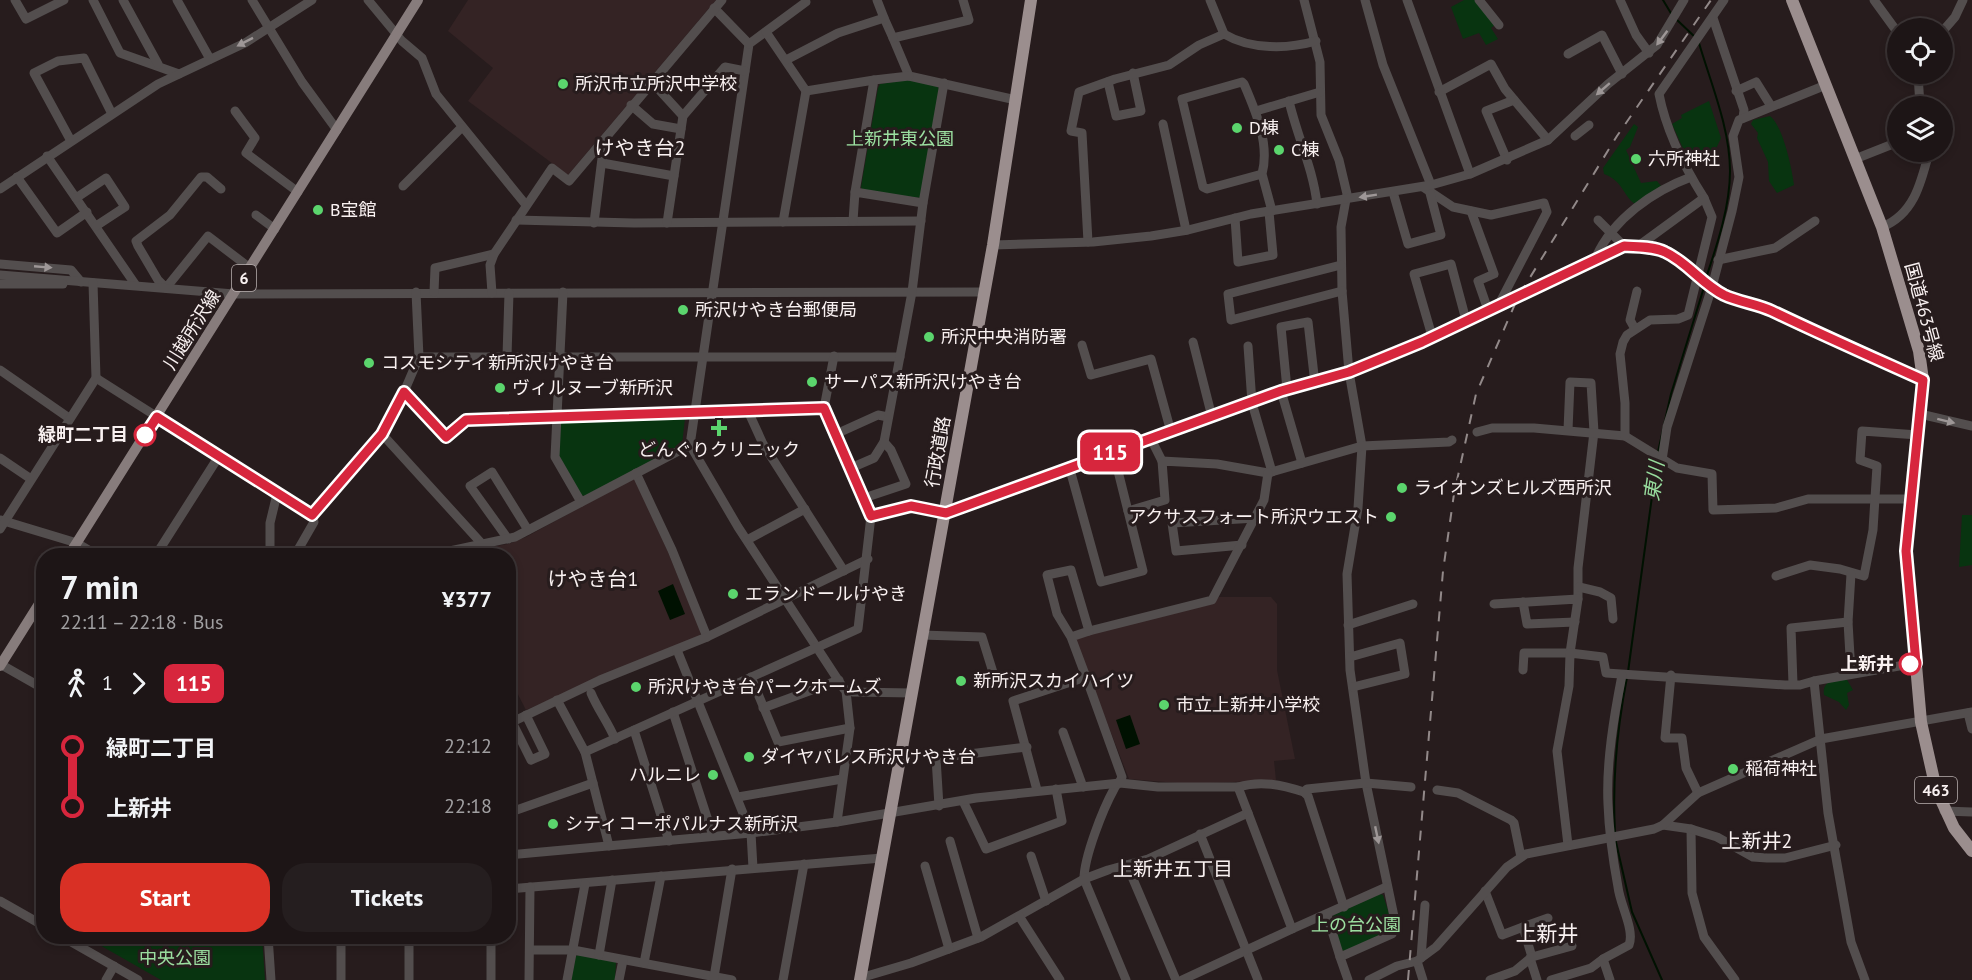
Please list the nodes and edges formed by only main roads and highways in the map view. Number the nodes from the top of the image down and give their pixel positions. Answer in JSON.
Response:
{"nodes":[{"id":1,"x":418,"y":0,"type":"edge"},
{"id":2,"x":1030,"y":0,"type":"edge"},
{"id":3,"x":1792,"y":0,"type":"edge"},
{"id":4,"x":74,"y":548,"type":"edge"},
{"id":5,"x":36,"y":609,"type":"edge"},
{"id":6,"x":0,"y":665,"type":"edge"},
{"id":7,"x":1972,"y":850,"type":"edge"},
{"id":8,"x":860,"y":979,"type":"edge"}],
"edges":[{"from":1,"to":4,"type":"main road","name":"川越所沢線","number":"6"},
{"from":2,"to":8,"type":"highway","name":"行政道路"},
{"from":3,"to":7,"type":"highway","name":"国道463号線","number":"463"},
{"from":5,"to":6,"type":"main road"}]}
